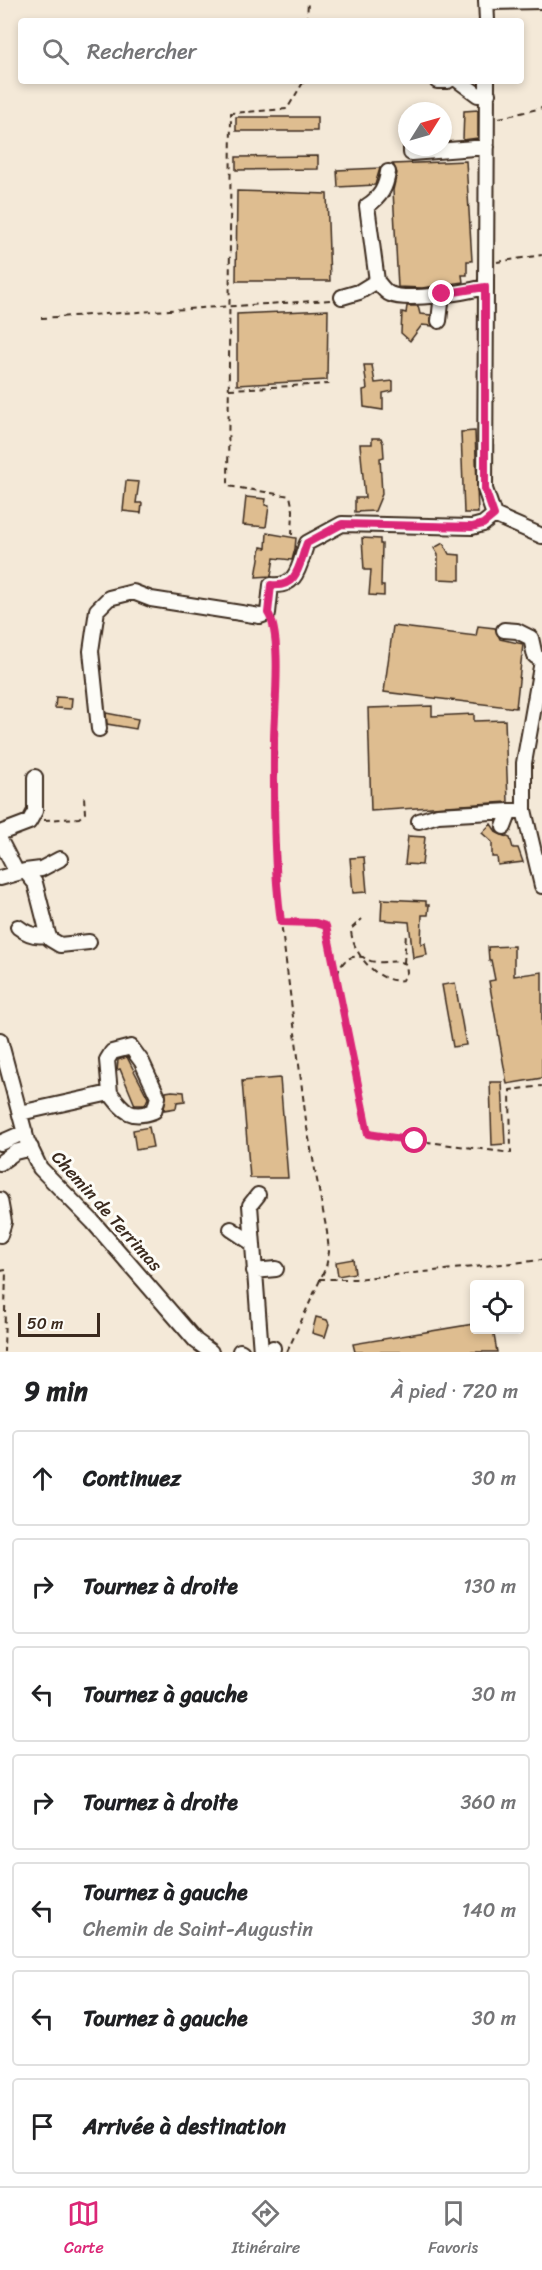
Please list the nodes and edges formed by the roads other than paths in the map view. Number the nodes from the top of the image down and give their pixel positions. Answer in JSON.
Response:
{"nodes":[{"id":1,"x":486,"y":1,"type":"edge"},
{"id":2,"x":542,"y":1,"type":"edge"},
{"id":3,"x":487,"y":18,"type":"edge"},
{"id":4,"x":463,"y":84,"type":"edge"},
{"id":5,"x":488,"y":87,"type":"edge"},
{"id":6,"x":487,"y":147,"type":"junction"},
{"id":7,"x":452,"y":150,"type":"edge"},
{"id":8,"x":388,"y":172,"type":"dead end"},
{"id":9,"x":377,"y":281,"type":"junction"},
{"id":10,"x":485,"y":287,"type":"junction"},
{"id":11,"x":442,"y":294,"type":"junction"},
{"id":12,"x":342,"y":297,"type":"road end"},
{"id":13,"x":439,"y":321,"type":"dead end"},
{"id":14,"x":494,"y":515,"type":"junction"},
{"id":15,"x":542,"y":536,"type":"edge"},
{"id":16,"x":504,"y":630,"type":"dead end"},
{"id":17,"x":542,"y":660,"type":"edge"},
{"id":18,"x":99,"y":729,"type":"dead end"},
{"id":19,"x":35,"y":777,"type":"dead end"},
{"id":20,"x":517,"y":810,"type":"junction"},
{"id":21,"x":419,"y":821,"type":"dead end"},
{"id":22,"x":504,"y":827,"type":"dead end"},
{"id":23,"x":0,"y":833,"type":"edge"},
{"id":24,"x":0,"y":840,"type":"edge"},
{"id":25,"x":60,"y":860,"type":"dead end"},
{"id":26,"x":21,"y":872,"type":"junction"},
{"id":27,"x":0,"y":878,"type":"edge"},
{"id":28,"x":542,"y":886,"type":"edge"},
{"id":29,"x":18,"y":927,"type":"dead end"},
{"id":30,"x":48,"y":934,"type":"junction"},
{"id":31,"x":89,"y":942,"type":"dead end"},
{"id":32,"x":0,"y":1040,"type":"edge"},
{"id":33,"x":110,"y":1093,"type":"junction"},
{"id":34,"x":20,"y":1113,"type":"junction"},
{"id":35,"x":25,"y":1132,"type":"junction"},
{"id":36,"x":0,"y":1143,"type":"edge"},
{"id":37,"x":31,"y":1148,"type":"junction"},
{"id":38,"x":1,"y":1160,"type":"edge"},
{"id":39,"x":258,"y":1195,"type":"dead end"},
{"id":40,"x":0,"y":1200,"type":"edge"},
{"id":41,"x":231,"y":1229,"type":"dead end"},
{"id":42,"x":1,"y":1233,"type":"edge"},
{"id":43,"x":252,"y":1243,"type":"junction"},
{"id":44,"x":276,"y":1269,"type":"dead end"},
{"id":45,"x":254,"y":1271,"type":"junction"},
{"id":46,"x":273,"y":1351,"type":"edge"},
{"id":47,"x":211,"y":1352,"type":"edge"}],
"edges":[{"from":1,"to":2,"type":"street"},
{"from":1,"to":3,"type":"street"},
{"from":4,"to":5,"type":"street"},
{"from":5,"to":6,"type":"street"},
{"from":6,"to":7,"type":"street"},
{"from":6,"to":10,"type":"street"},
{"from":8,"to":9,"type":"street"},
{"from":9,"to":11,"type":"street"},
{"from":9,"to":12,"type":"street"},
{"from":10,"to":11,"type":"street"},
{"from":10,"to":14,"type":"street"},
{"from":11,"to":13,"type":"street"},
{"from":14,"to":15,"type":"street"},
{"from":14,"to":18,"type":"street"},
{"from":16,"to":17,"type":"street"},
{"from":17,"to":20,"type":"street"},
{"from":19,"to":23,"type":"street"},
{"from":20,"to":21,"type":"street"},
{"from":20,"to":22,"type":"street"},
{"from":20,"to":28,"type":"street"},
{"from":24,"to":26,"type":"street"},
{"from":25,"to":26,"type":"street"},
{"from":26,"to":27,"type":"street"},
{"from":26,"to":30,"type":"street"},
{"from":29,"to":30,"type":"street"},
{"from":30,"to":31,"type":"street"},
{"from":32,"to":34,"type":"street","name":"Chemin de Terrimas"},
{"from":33,"to":33,"type":"street"},
{"from":33,"to":34,"type":"street"},
{"from":34,"to":35,"type":"street","name":"Chemin de Terrimas"},
{"from":35,"to":36,"type":"street"},
{"from":35,"to":37,"type":"street","name":"Chemin de Terrimas"},
{"from":37,"to":38,"type":"street"},
{"from":37,"to":47,"type":"street","name":"Chemin de Terrimas"},
{"from":39,"to":43,"type":"street"},
{"from":40,"to":42,"type":"street"},
{"from":41,"to":43,"type":"street"},
{"from":43,"to":45,"type":"street"},
{"from":44,"to":45,"type":"street"},
{"from":45,"to":46,"type":"street"}]}
